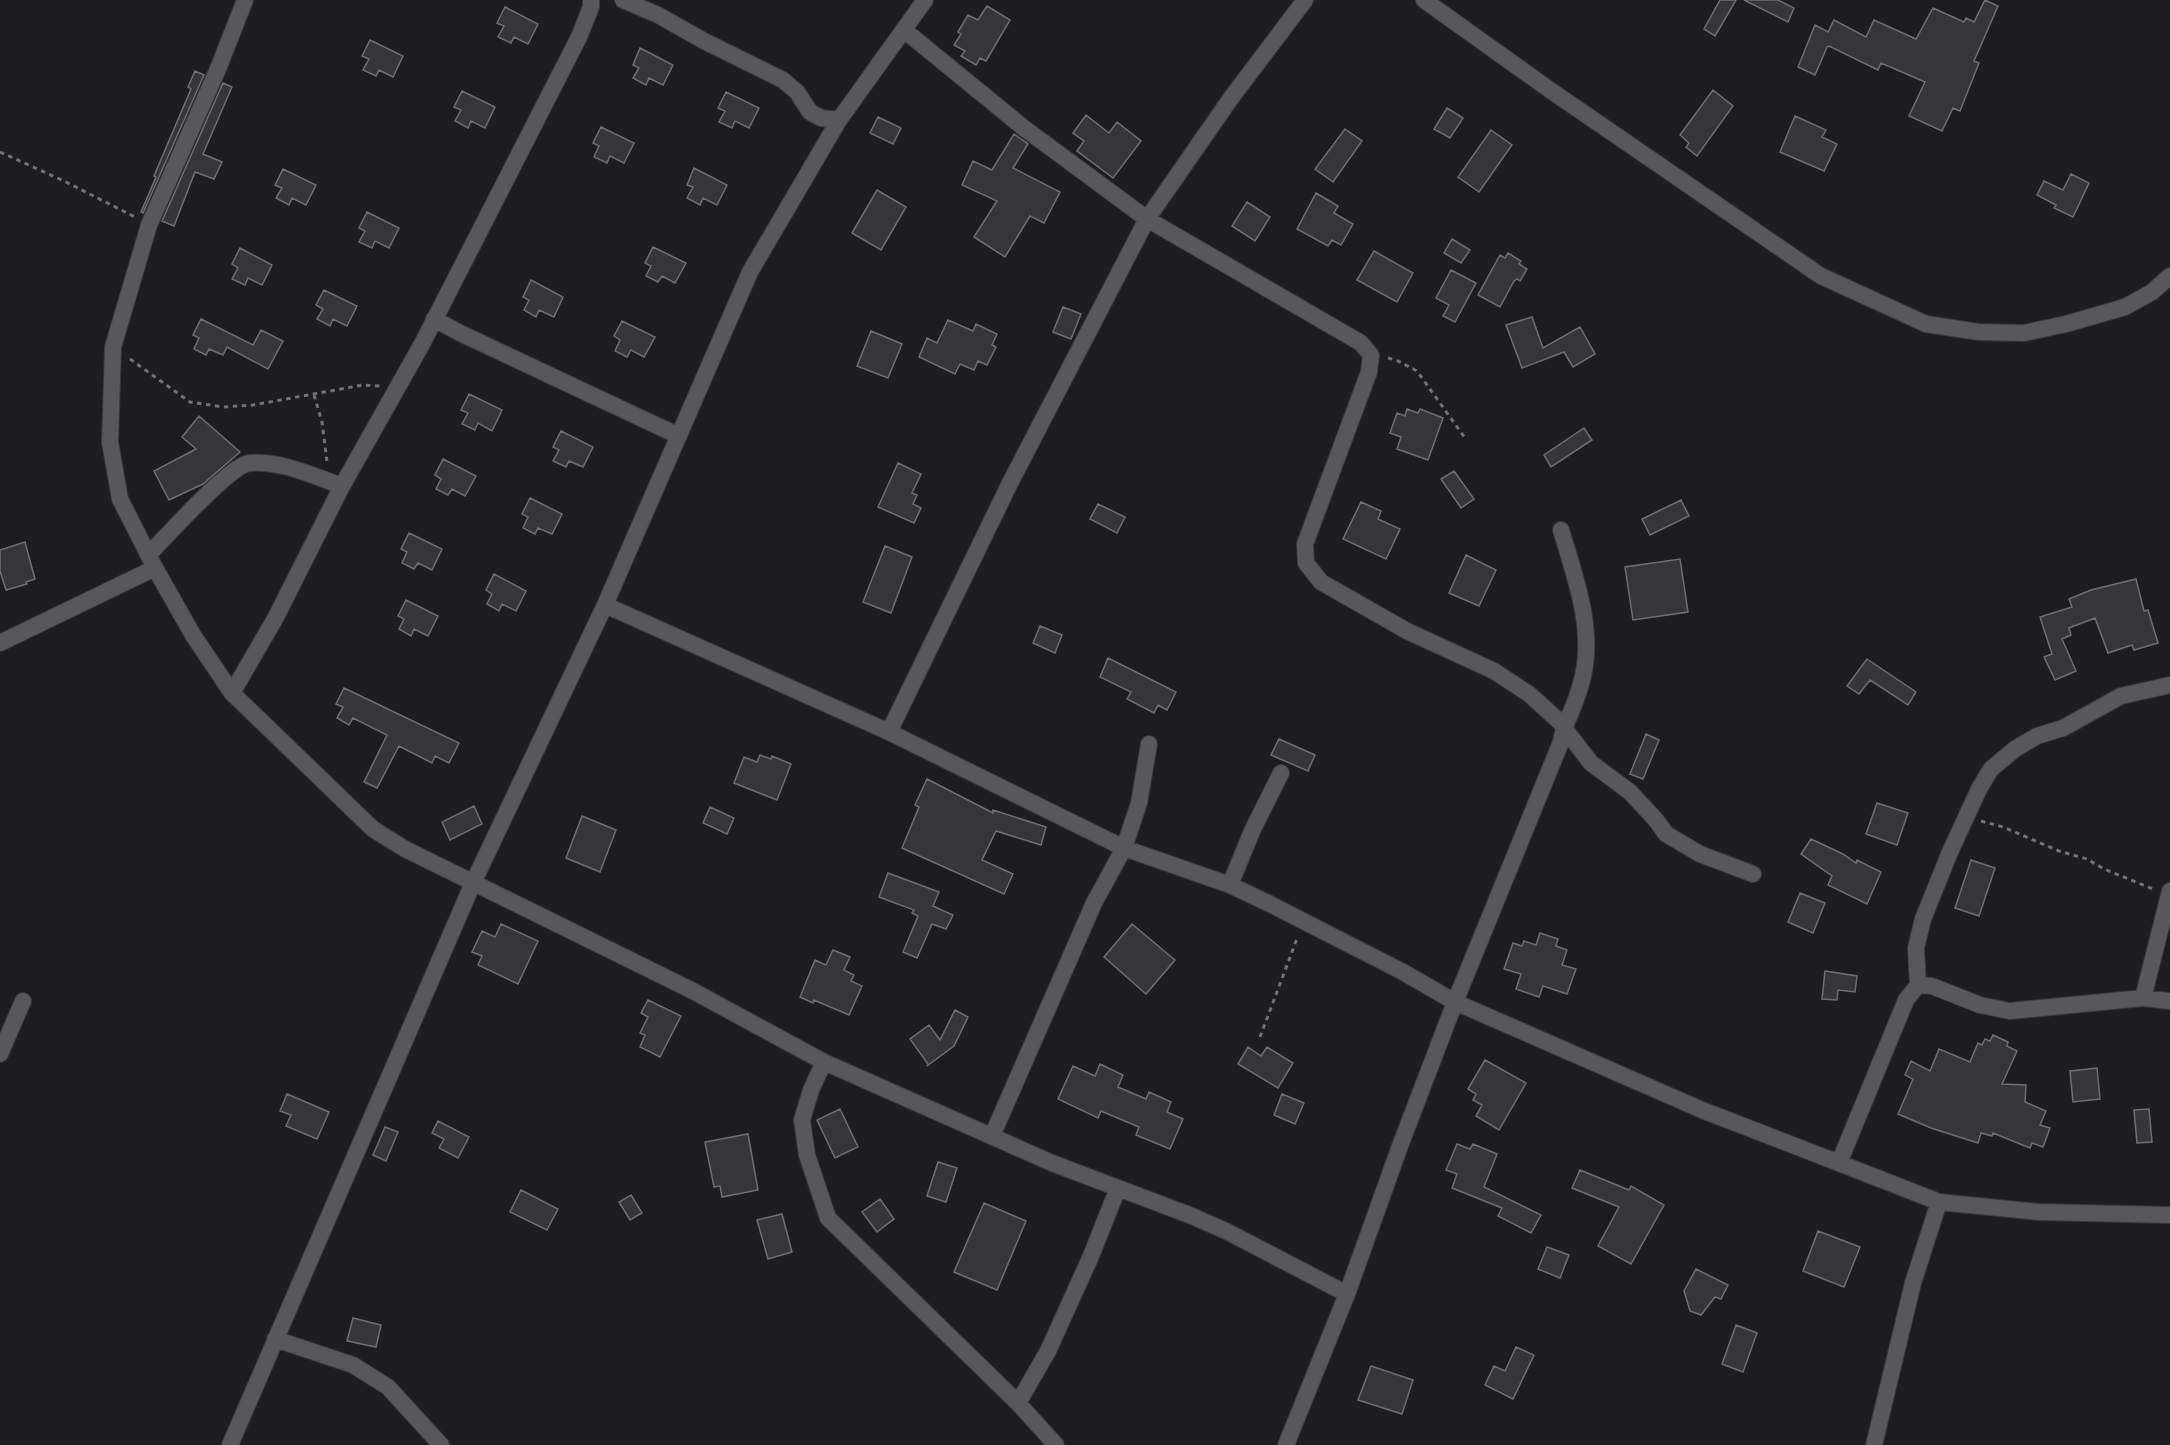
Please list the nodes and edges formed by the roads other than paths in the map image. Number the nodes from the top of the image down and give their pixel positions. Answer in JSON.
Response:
{"nodes":[{"id":1,"x":245,"y":0,"type":"edge"},
{"id":2,"x":591,"y":0,"type":"edge"},
{"id":3,"x":623,"y":0,"type":"edge"},
{"id":4,"x":925,"y":0,"type":"edge"},
{"id":5,"x":1305,"y":0,"type":"edge"},
{"id":6,"x":1424,"y":0,"type":"edge"},
{"id":7,"x":904,"y":30,"type":"junction"},
{"id":8,"x":839,"y":120,"type":"junction"},
{"id":9,"x":1147,"y":219,"type":"junction"},
{"id":10,"x":2170,"y":276,"type":"edge"},
{"id":11,"x":434,"y":319,"type":"junction"},
{"id":12,"x":679,"y":436,"type":"junction"},
{"id":13,"x":336,"y":483,"type":"junction"},
{"id":14,"x":1561,"y":530,"type":"dead end"},
{"id":15,"x":151,"y":561,"type":"junction"},
{"id":16,"x":605,"y":605,"type":"junction"},
{"id":17,"x":0,"y":644,"type":"edge"},
{"id":18,"x":2170,"y":685,"type":"edge"},
{"id":19,"x":232,"y":693,"type":"junction"},
{"id":20,"x":1564,"y":728,"type":"junction"},
{"id":21,"x":889,"y":732,"type":"junction"},
{"id":22,"x":1149,"y":744,"type":"dead end"},
{"id":23,"x":1281,"y":773,"type":"dead end"},
{"id":24,"x":1124,"y":848,"type":"junction"},
{"id":25,"x":1753,"y":874,"type":"dead end"},
{"id":26,"x":473,"y":883,"type":"junction"},
{"id":27,"x":1230,"y":885,"type":"junction"},
{"id":28,"x":2170,"y":893,"type":"edge"},
{"id":29,"x":1918,"y":986,"type":"junction"},
{"id":30,"x":2143,"y":998,"type":"junction"},
{"id":31,"x":2170,"y":1000,"type":"edge"},
{"id":32,"x":24,"y":1001,"type":"dead end"},
{"id":33,"x":1455,"y":1002,"type":"junction"},
{"id":34,"x":0,"y":1054,"type":"edge"},
{"id":35,"x":825,"y":1062,"type":"junction"},
{"id":36,"x":992,"y":1136,"type":"junction"},
{"id":37,"x":1839,"y":1163,"type":"junction"},
{"id":38,"x":1118,"y":1188,"type":"junction"},
{"id":39,"x":1939,"y":1202,"type":"junction"},
{"id":40,"x":2170,"y":1215,"type":"edge"},
{"id":41,"x":1347,"y":1294,"type":"junction"},
{"id":42,"x":275,"y":1339,"type":"junction"},
{"id":43,"x":1018,"y":1403,"type":"junction"},
{"id":44,"x":230,"y":1445,"type":"edge"},
{"id":45,"x":441,"y":1445,"type":"edge"},
{"id":46,"x":1056,"y":1445,"type":"edge"},
{"id":47,"x":1286,"y":1445,"type":"edge"},
{"id":48,"x":1874,"y":1445,"type":"edge"}],
"edges":[{"from":1,"to":15,"type":"street"},
{"from":2,"to":11,"type":"street"},
{"from":3,"to":8,"type":"street"},
{"from":4,"to":7,"type":"street"},
{"from":5,"to":9,"type":"street"},
{"from":6,"to":10,"type":"street"},
{"from":7,"to":8,"type":"street"},
{"from":7,"to":9,"type":"street"},
{"from":8,"to":12,"type":"street"},
{"from":9,"to":20,"type":"street"},
{"from":9,"to":21,"type":"street"},
{"from":11,"to":12,"type":"street"},
{"from":11,"to":13,"type":"street"},
{"from":12,"to":16,"type":"street"},
{"from":13,"to":15,"type":"street"},
{"from":13,"to":19,"type":"street"},
{"from":14,"to":20,"type":"street"},
{"from":15,"to":17,"type":"street"},
{"from":15,"to":19,"type":"street"},
{"from":16,"to":21,"type":"street"},
{"from":16,"to":26,"type":"street"},
{"from":18,"to":29,"type":"street"},
{"from":19,"to":26,"type":"street"},
{"from":20,"to":25,"type":"street"},
{"from":20,"to":33,"type":"street"},
{"from":21,"to":24,"type":"street"},
{"from":22,"to":24,"type":"street"},
{"from":23,"to":27,"type":"street"},
{"from":24,"to":27,"type":"street"},
{"from":24,"to":36,"type":"street"},
{"from":26,"to":35,"type":"street"},
{"from":26,"to":42,"type":"street"},
{"from":27,"to":33,"type":"street"},
{"from":28,"to":30,"type":"street"},
{"from":29,"to":30,"type":"street"},
{"from":29,"to":37,"type":"street"},
{"from":30,"to":31,"type":"street"},
{"from":32,"to":34,"type":"street"},
{"from":33,"to":37,"type":"street"},
{"from":33,"to":41,"type":"street"},
{"from":35,"to":36,"type":"street"},
{"from":35,"to":43,"type":"street"},
{"from":36,"to":38,"type":"street"},
{"from":37,"to":39,"type":"street"},
{"from":38,"to":41,"type":"street"},
{"from":38,"to":43,"type":"street"},
{"from":39,"to":40,"type":"street"},
{"from":39,"to":48,"type":"street"},
{"from":41,"to":47,"type":"street"},
{"from":42,"to":44,"type":"street"},
{"from":42,"to":45,"type":"street"},
{"from":43,"to":46,"type":"street"}]}
